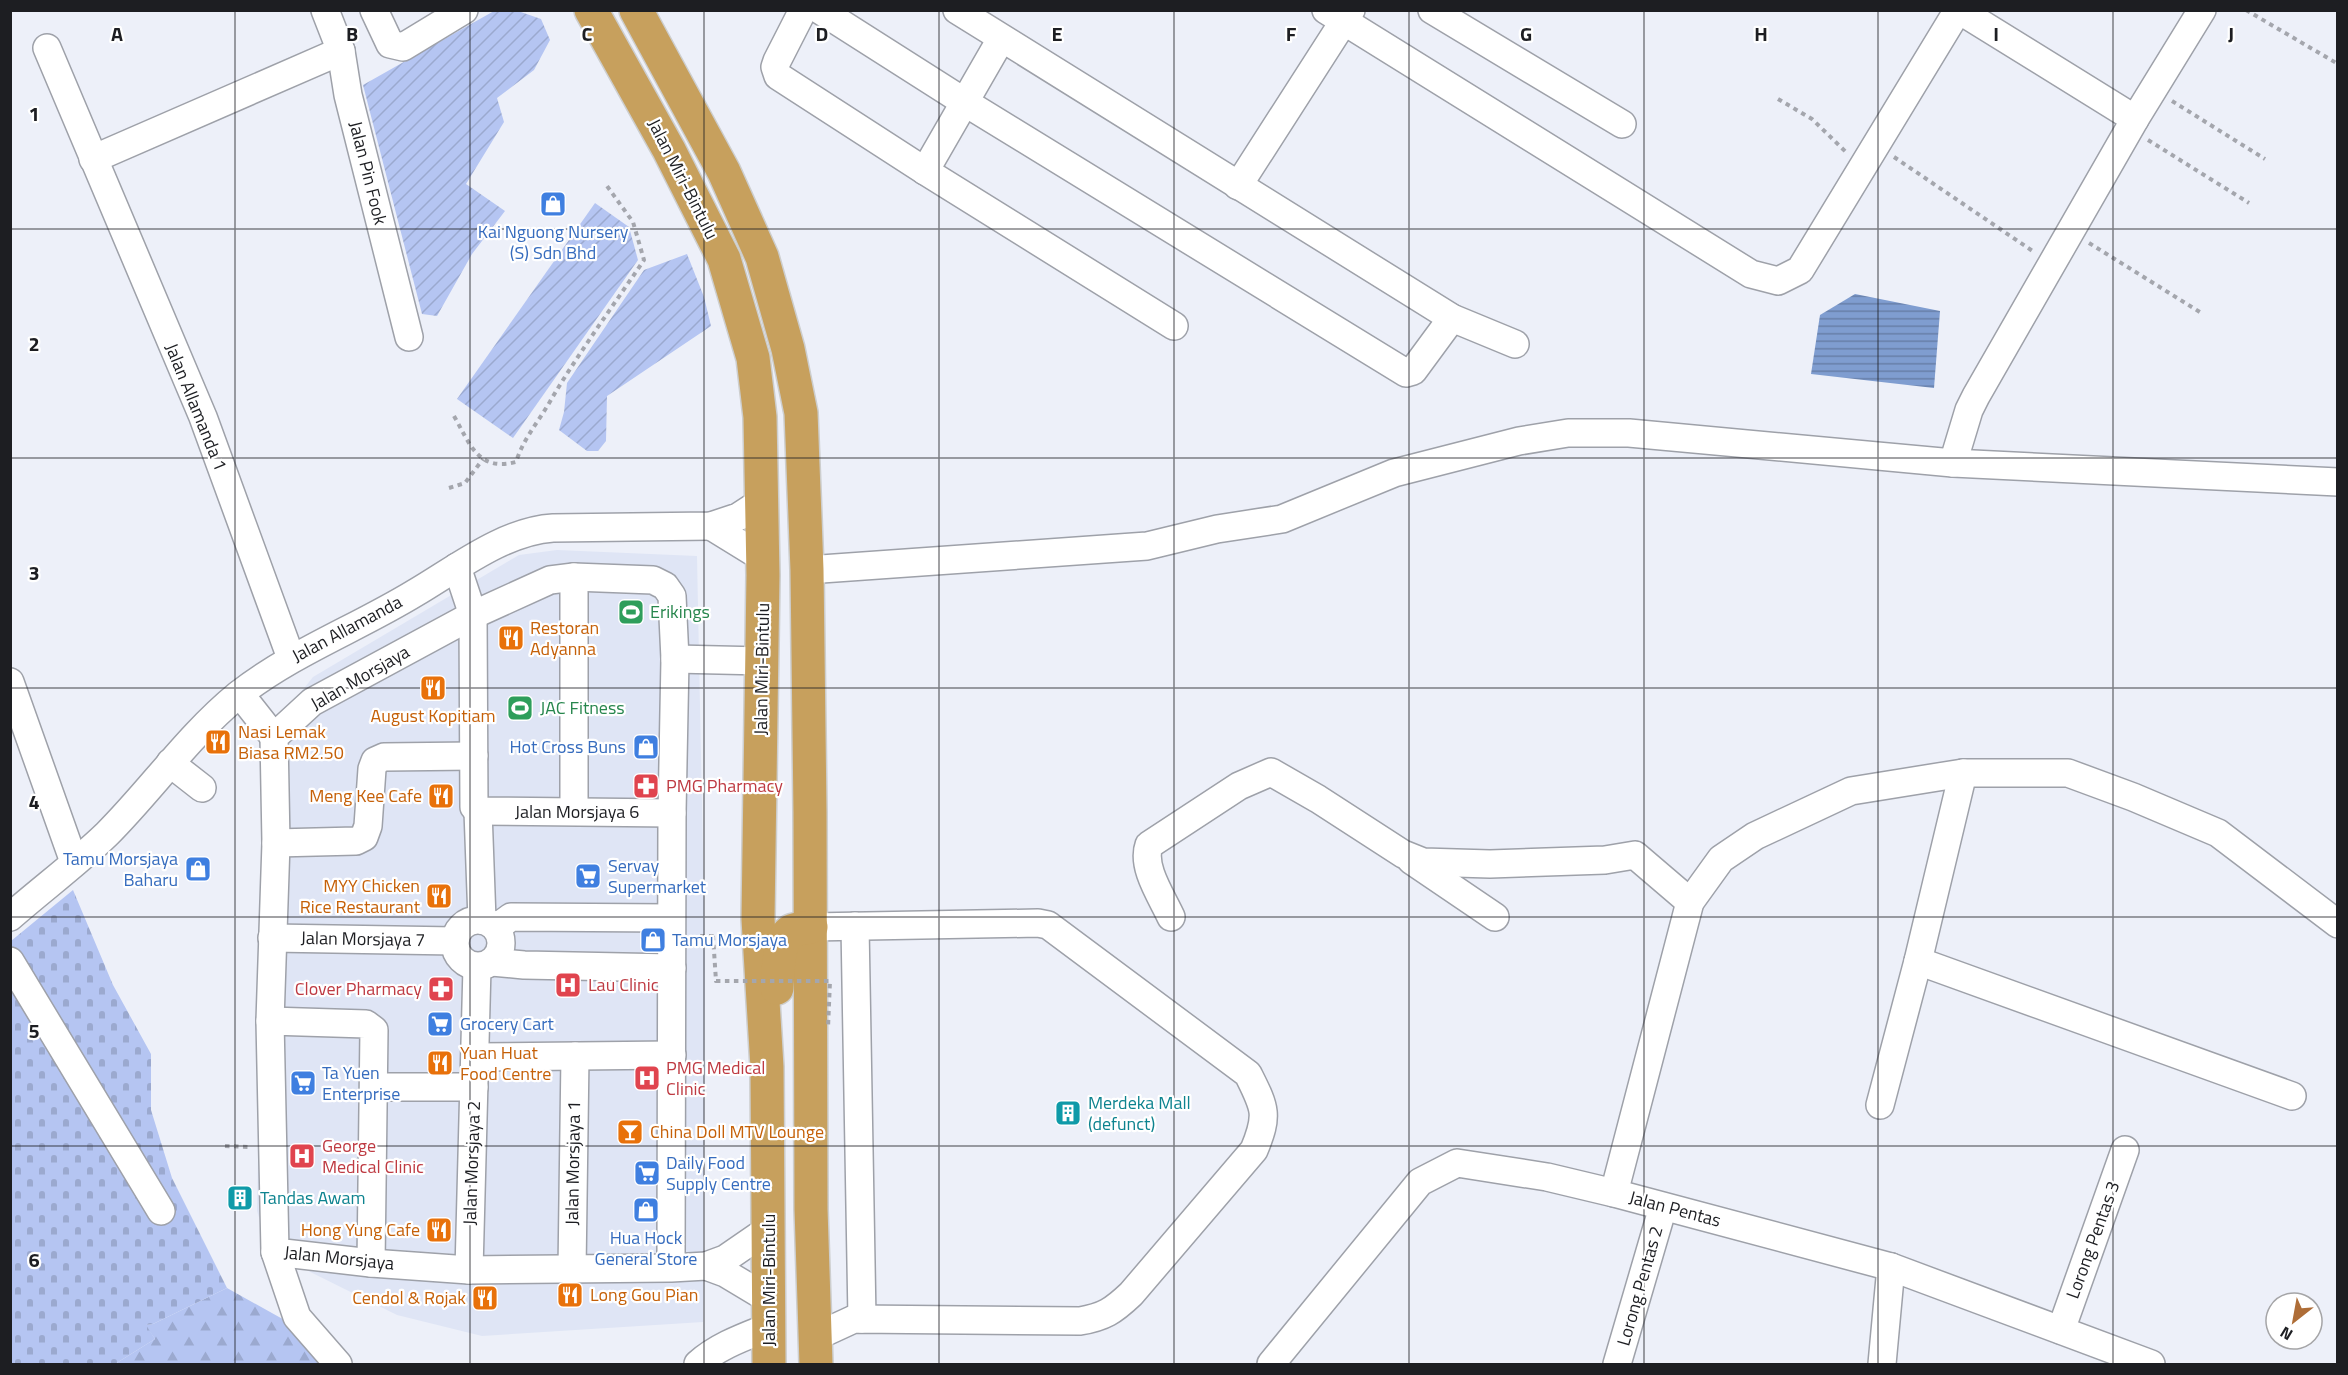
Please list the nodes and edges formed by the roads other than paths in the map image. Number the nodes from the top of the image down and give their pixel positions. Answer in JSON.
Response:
{"nodes":[{"id":1,"x":325,"y":10,"type":"edge"},
{"id":2,"x":374,"y":10,"type":"edge"},
{"id":3,"x":464,"y":10,"type":"edge"},
{"id":4,"x":591,"y":10,"type":"edge"},
{"id":5,"x":636,"y":10,"type":"edge"},
{"id":6,"x":803,"y":10,"type":"edge"},
{"id":7,"x":820,"y":10,"type":"edge"},
{"id":8,"x":957,"y":10,"type":"edge"},
{"id":9,"x":1432,"y":10,"type":"edge"},
{"id":10,"x":1959,"y":10,"type":"edge"},
{"id":11,"x":2202,"y":10,"type":"edge"},
{"id":12,"x":1340,"y":14,"type":"edge"},
{"id":13,"x":1001,"y":39,"type":"junction"},
{"id":14,"x":46,"y":48,"type":"dead end"},
{"id":15,"x":341,"y":51,"type":"junction"},
{"id":16,"x":966,"y":103,"type":"junction"},
{"id":17,"x":1622,"y":124,"type":"dead end"},
{"id":18,"x":2132,"y":124,"type":"junction"},
{"id":19,"x":93,"y":159,"type":"junction"},
{"id":20,"x":925,"y":171,"type":"junction"},
{"id":21,"x":1238,"y":186,"type":"junction"},
{"id":22,"x":1452,"y":318,"type":"junction"},
{"id":23,"x":1174,"y":326,"type":"dead end"},
{"id":24,"x":409,"y":337,"type":"dead end"},
{"id":25,"x":1515,"y":344,"type":"dead end"},
{"id":26,"x":1953,"y":463,"type":"junction"},
{"id":27,"x":2337,"y":482,"type":"edge"},
{"id":28,"x":761,"y":502,"type":"junction"},
{"id":29,"x":711,"y":526,"type":"junction"},
{"id":30,"x":763,"y":558,"type":"junction"},
{"id":31,"x":457,"y":567,"type":"junction"},
{"id":32,"x":807,"y":570,"type":"junction"},
{"id":33,"x":574,"y":577,"type":"junction"},
{"id":34,"x":473,"y":615,"type":"junction"},
{"id":35,"x":291,"y":658,"type":"junction"},
{"id":36,"x":675,"y":659,"type":"junction"},
{"id":37,"x":763,"y":661,"type":"junction"},
{"id":38,"x":10,"y":682,"type":"edge"},
{"id":39,"x":240,"y":694,"type":"junction"},
{"id":40,"x":274,"y":737,"type":"junction"},
{"id":41,"x":474,"y":756,"type":"junction"},
{"id":42,"x":170,"y":763,"type":"junction"},
{"id":43,"x":1963,"y":773,"type":"junction"},
{"id":44,"x":202,"y":788,"type":"dead end"},
{"id":45,"x":574,"y":811,"type":"junction"},
{"id":46,"x":480,"y":812,"type":"junction"},
{"id":47,"x":672,"y":813,"type":"junction"},
{"id":48,"x":276,"y":843,"type":"junction"},
{"id":49,"x":1403,"y":854,"type":"junction"},
{"id":50,"x":74,"y":862,"type":"junction"},
{"id":51,"x":1690,"y":902,"type":"junction"},
{"id":52,"x":10,"y":917,"type":"edge"},
{"id":53,"x":1171,"y":917,"type":"dead end"},
{"id":54,"x":1495,"y":917,"type":"dead end"},
{"id":55,"x":671,"y":918,"type":"junction"},
{"id":56,"x":489,"y":924,"type":"junction"},
{"id":57,"x":2337,"y":924,"type":"edge"},
{"id":58,"x":855,"y":926,"type":"junction"},
{"id":59,"x":811,"y":927,"type":"junction"},
{"id":60,"x":272,"y":938,"type":"junction"},
{"id":61,"x":455,"y":940,"type":"junction"},
{"id":62,"x":10,"y":961,"type":"edge"},
{"id":63,"x":1918,"y":961,"type":"junction"},
{"id":64,"x":484,"y":964,"type":"junction"},
{"id":65,"x":672,"y":968,"type":"junction"},
{"id":66,"x":270,"y":1021,"type":"junction"},
{"id":67,"x":672,"y":1055,"type":"junction"},
{"id":68,"x":574,"y":1056,"type":"junction"},
{"id":69,"x":475,"y":1057,"type":"junction"},
{"id":70,"x":768,"y":1067,"type":"junction"},
{"id":71,"x":374,"y":1087,"type":"junction"},
{"id":72,"x":474,"y":1088,"type":"junction"},
{"id":73,"x":2292,"y":1096,"type":"dead end"},
{"id":74,"x":1880,"y":1105,"type":"dead end"},
{"id":75,"x":2125,"y":1150,"type":"dead end"},
{"id":76,"x":1614,"y":1193,"type":"junction"},
{"id":77,"x":1663,"y":1207,"type":"junction"},
{"id":78,"x":160,"y":1211,"type":"dead end"},
{"id":79,"x":770,"y":1228,"type":"junction"},
{"id":80,"x":275,"y":1252,"type":"junction"},
{"id":81,"x":371,"y":1263,"type":"junction"},
{"id":82,"x":706,"y":1266,"type":"junction"},
{"id":83,"x":1892,"y":1267,"type":"junction"},
{"id":84,"x":670,"y":1268,"type":"junction"},
{"id":85,"x":469,"y":1270,"type":"junction"},
{"id":86,"x":572,"y":1270,"type":"junction"},
{"id":87,"x":769,"y":1313,"type":"junction"},
{"id":88,"x":862,"y":1319,"type":"junction"},
{"id":89,"x":2061,"y":1330,"type":"junction"},
{"id":90,"x":815,"y":1351,"type":"edge"},
{"id":91,"x":338,"y":1365,"type":"edge"},
{"id":92,"x":698,"y":1365,"type":"edge"},
{"id":93,"x":769,"y":1365,"type":"edge"},
{"id":94,"x":1271,"y":1365,"type":"edge"},
{"id":95,"x":1617,"y":1365,"type":"edge"},
{"id":96,"x":1882,"y":1365,"type":"edge"},
{"id":97,"x":2151,"y":1365,"type":"edge"}],
"edges":[{"from":1,"to":15,"type":"street","name":"Jalan Pin Fook"},
{"from":2,"to":3,"type":"street"},
{"from":4,"to":28,"type":"highway","name":"Jalan Miri-Bintulu"},
{"from":5,"to":32,"type":"highway","name":"Jalan Miri-Bintulu"},
{"from":6,"to":20,"type":"street"},
{"from":7,"to":16,"type":"street"},
{"from":8,"to":13,"type":"street"},
{"from":9,"to":17,"type":"street"},
{"from":10,"to":12,"type":"street"},
{"from":10,"to":18,"type":"street"},
{"from":11,"to":18,"type":"street"},
{"from":12,"to":21,"type":"street"},
{"from":13,"to":16,"type":"street"},
{"from":13,"to":21,"type":"street"},
{"from":14,"to":19,"type":"street","name":"Jalan Allamanda 1"},
{"from":15,"to":19,"type":"street"},
{"from":15,"to":24,"type":"street","name":"Jalan Pin Fook"},
{"from":16,"to":20,"type":"street"},
{"from":16,"to":22,"type":"street"},
{"from":18,"to":26,"type":"street"},
{"from":19,"to":35,"type":"street","name":"Jalan Allamanda 1"},
{"from":20,"to":23,"type":"street"},
{"from":21,"to":22,"type":"street"},
{"from":22,"to":25,"type":"street"},
{"from":26,"to":27,"type":"street"},
{"from":26,"to":32,"type":"street"},
{"from":28,"to":29,"type":"street","name":"Jalan Allamanda"},
{"from":28,"to":30,"type":"highway","name":"Jalan Miri-Bintulu"},
{"from":29,"to":30,"type":"street"},
{"from":29,"to":31,"type":"street","name":"Jalan Allamanda"},
{"from":30,"to":37,"type":"highway","name":"Jalan Miri-Bintulu"},
{"from":31,"to":34,"type":"street"},
{"from":31,"to":35,"type":"street","name":"Jalan Allamanda"},
{"from":32,"to":59,"type":"highway","name":"Jalan Miri-Bintulu"},
{"from":33,"to":34,"type":"street","name":"Jalan Morsjaya"},
{"from":33,"to":36,"type":"street","name":"Jalan Morsjaya"},
{"from":33,"to":45,"type":"street"},
{"from":34,"to":40,"type":"street","name":"Jalan Morsjaya"},
{"from":34,"to":41,"type":"street"},
{"from":35,"to":39,"type":"street","name":"Jalan Allamanda"},
{"from":36,"to":37,"type":"street"},
{"from":36,"to":47,"type":"street","name":"Jalan Morsjaya"},
{"from":37,"to":70,"type":"highway","name":"Jalan Miri-Bintulu"},
{"from":38,"to":50,"type":"street"},
{"from":39,"to":40,"type":"street"},
{"from":39,"to":42,"type":"street","name":"Jalan Allamanda"},
{"from":40,"to":48,"type":"street","name":"Jalan Morsjaya"},
{"from":41,"to":46,"type":"street"},
{"from":41,"to":48,"type":"street"},
{"from":42,"to":44,"type":"street"},
{"from":42,"to":50,"type":"street","name":"Jalan Allamanda"},
{"from":43,"to":51,"type":"street"},
{"from":43,"to":57,"type":"street"},
{"from":43,"to":63,"type":"street"},
{"from":45,"to":46,"type":"street","name":"Jalan Morsjaya 6"},
{"from":45,"to":47,"type":"street","name":"Jalan Morsjaya 6"},
{"from":46,"to":56,"type":"street"},
{"from":47,"to":55,"type":"street","name":"Jalan Morsjaya"},
{"from":48,"to":60,"type":"street","name":"Jalan Morsjaya"},
{"from":49,"to":51,"type":"street"},
{"from":49,"to":53,"type":"street"},
{"from":49,"to":54,"type":"street"},
{"from":50,"to":52,"type":"street","name":"Jalan Allamanda"},
{"from":51,"to":76,"type":"street"},
{"from":55,"to":56,"type":"street"},
{"from":55,"to":65,"type":"street","name":"Jalan Morsjaya"},
{"from":56,"to":61,"type":"street"},
{"from":56,"to":64,"type":"street"},
{"from":58,"to":59,"type":"street"},
{"from":58,"to":88,"type":"street"},
{"from":58,"to":88,"type":"street"},
{"from":59,"to":70,"type":"highway"},
{"from":59,"to":90,"type":"highway","name":"Jalan Miri-Bintulu"},
{"from":60,"to":61,"type":"street","name":"Jalan Morsjaya 7"},
{"from":60,"to":66,"type":"street","name":"Jalan Morsjaya"},
{"from":61,"to":64,"type":"street"},
{"from":62,"to":78,"type":"street"},
{"from":63,"to":73,"type":"street"},
{"from":63,"to":74,"type":"street"},
{"from":64,"to":65,"type":"street"},
{"from":64,"to":69,"type":"street","name":"Jalan Morsjaya 2"},
{"from":65,"to":67,"type":"street","name":"Jalan Morsjaya"},
{"from":66,"to":71,"type":"street"},
{"from":66,"to":80,"type":"street","name":"Jalan Morsjaya"},
{"from":67,"to":68,"type":"street"},
{"from":67,"to":84,"type":"street","name":"Jalan Morsjaya"},
{"from":68,"to":69,"type":"street"},
{"from":68,"to":86,"type":"street","name":"Jalan Morsjaya 1"},
{"from":69,"to":72,"type":"street","name":"Jalan Morsjaya 2"},
{"from":70,"to":79,"type":"highway","name":"Jalan Miri-Bintulu"},
{"from":71,"to":72,"type":"street"},
{"from":71,"to":81,"type":"street"},
{"from":72,"to":85,"type":"street","name":"Jalan Morsjaya 2"},
{"from":75,"to":89,"type":"street","name":"Lorong Pentas 3"},
{"from":76,"to":77,"type":"street","name":"Jalan Pentas"},
{"from":76,"to":94,"type":"street","name":"Jalan Pentas"},
{"from":77,"to":83,"type":"street","name":"Jalan Pentas"},
{"from":77,"to":95,"type":"street","name":"Lorong Pentas 2"},
{"from":79,"to":82,"type":"street","name":"Jalan Morsjaya"},
{"from":79,"to":87,"type":"highway","name":"Jalan Miri-Bintulu"},
{"from":80,"to":81,"type":"street","name":"Jalan Morsjaya"},
{"from":80,"to":91,"type":"street"},
{"from":81,"to":85,"type":"street","name":"Jalan Morsjaya"},
{"from":82,"to":84,"type":"street","name":"Jalan Morsjaya"},
{"from":82,"to":87,"type":"street","name":"Jalan Morsjaya"},
{"from":83,"to":89,"type":"street","name":"Jalan Pentas"},
{"from":83,"to":96,"type":"street"},
{"from":84,"to":86,"type":"street","name":"Jalan Morsjaya"},
{"from":85,"to":86,"type":"street","name":"Jalan Morsjaya"},
{"from":87,"to":92,"type":"street"},
{"from":87,"to":93,"type":"highway","name":"Jalan Miri-Bintulu"},
{"from":88,"to":90,"type":"street"},
{"from":89,"to":97,"type":"street","name":"Jalan Pentas"}]}
